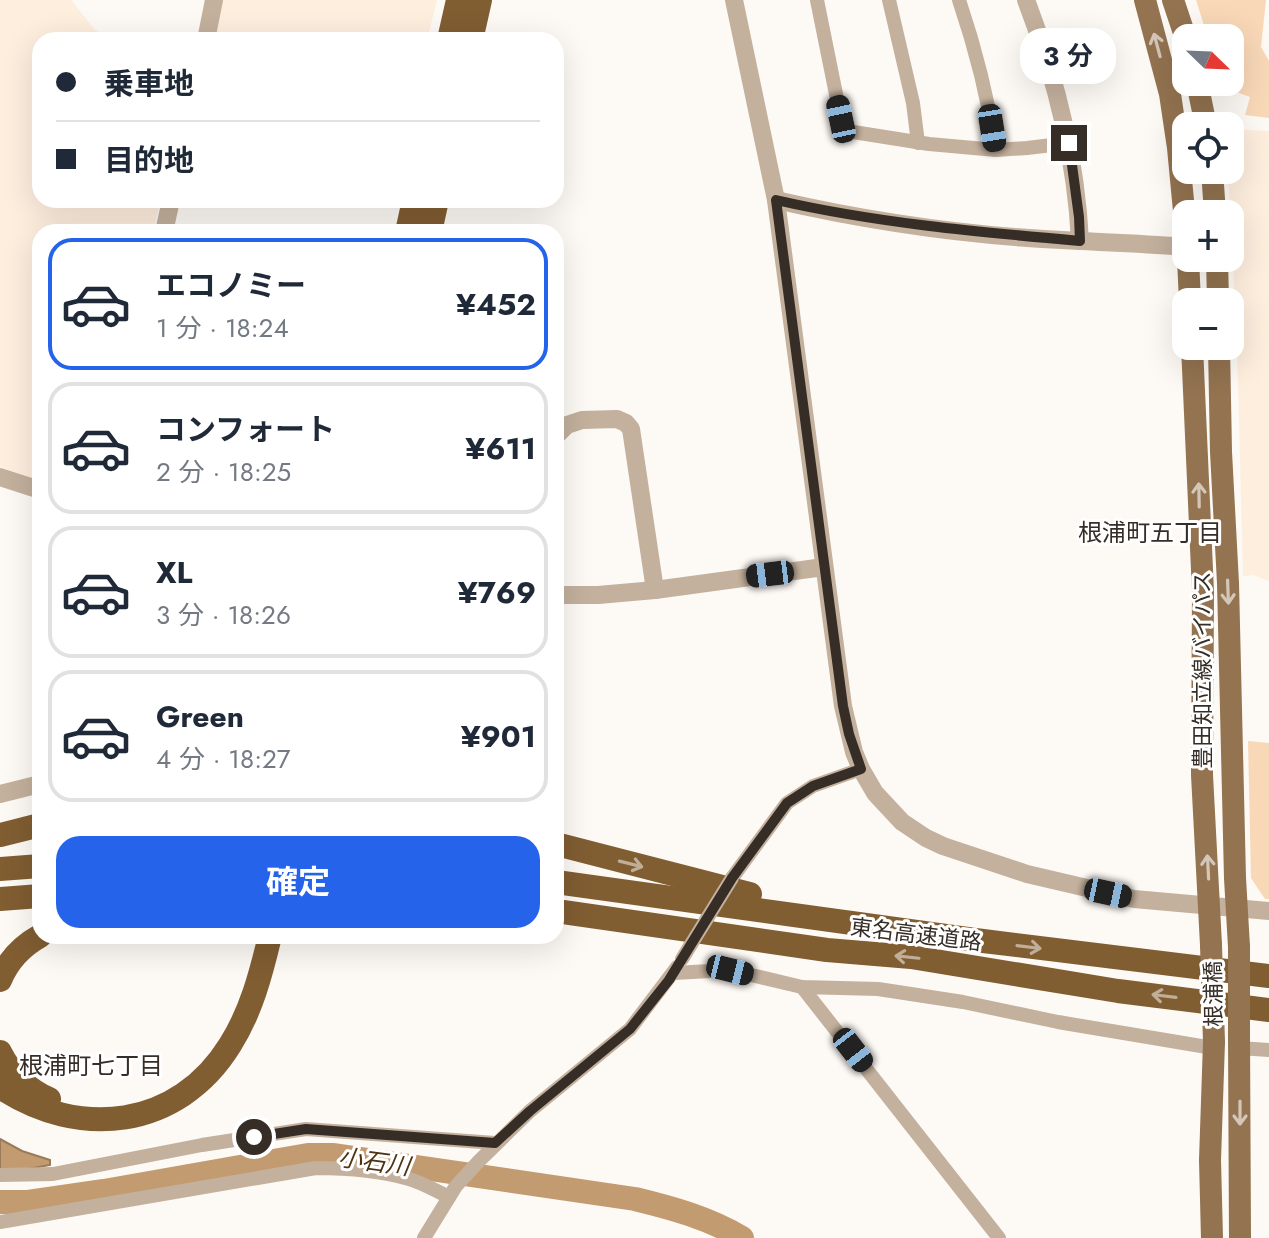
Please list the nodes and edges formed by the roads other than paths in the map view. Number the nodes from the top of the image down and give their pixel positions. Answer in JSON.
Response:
{"nodes":[{"id":1,"x":214,"y":0,"type":"edge"},
{"id":2,"x":458,"y":0,"type":"edge"},
{"id":3,"x":480,"y":0,"type":"edge"},
{"id":4,"x":734,"y":0,"type":"edge"},
{"id":5,"x":817,"y":0,"type":"edge"},
{"id":6,"x":889,"y":0,"type":"edge"},
{"id":7,"x":959,"y":0,"type":"edge"},
{"id":8,"x":1026,"y":0,"type":"edge"},
{"id":9,"x":1145,"y":0,"type":"edge"},
{"id":10,"x":1173,"y":0,"type":"edge"},
{"id":11,"x":1181,"y":24,"type":"edge"},
{"id":12,"x":208,"y":32,"type":"edge"},
{"id":13,"x":451,"y":32,"type":"edge"},
{"id":14,"x":473,"y":32,"type":"edge"},
{"id":15,"x":918,"y":143,"type":"junction"},
{"id":16,"x":1069,"y":143,"type":"junction"},
{"id":17,"x":996,"y":150,"type":"junction"},
{"id":18,"x":776,"y":200,"type":"junction"},
{"id":19,"x":1183,"y":200,"type":"edge"},
{"id":20,"x":1080,"y":241,"type":"junction"},
{"id":21,"x":1172,"y":246,"type":"edge"},
{"id":22,"x":1193,"y":360,"type":"edge"},
{"id":23,"x":1219,"y":360,"type":"edge"},
{"id":24,"x":564,"y":428,"type":"edge"},
{"id":25,"x":0,"y":477,"type":"edge"},
{"id":26,"x":32,"y":487,"type":"edge"},
{"id":27,"x":824,"y":567,"type":"junction"},
{"id":28,"x":655,"y":590,"type":"junction"},
{"id":29,"x":564,"y":595,"type":"edge"},
{"id":30,"x":861,"y":769,"type":"junction"},
{"id":31,"x":32,"y":786,"type":"edge"},
{"id":32,"x":0,"y":794,"type":"edge"},
{"id":33,"x":32,"y":827,"type":"edge"},
{"id":34,"x":0,"y":835,"type":"edge"},
{"id":35,"x":564,"y":846,"type":"edge"},
{"id":36,"x":32,"y":867,"type":"edge"},
{"id":37,"x":0,"y":869,"type":"edge"},
{"id":38,"x":564,"y":883,"type":"edge"},
{"id":39,"x":32,"y":897,"type":"edge"},
{"id":40,"x":0,"y":899,"type":"edge"},
{"id":41,"x":1210,"y":906,"type":"junction"},
{"id":42,"x":1237,"y":907,"type":"junction"},
{"id":43,"x":1269,"y":911,"type":"edge"},
{"id":44,"x":564,"y":912,"type":"edge"},
{"id":45,"x":841,"y":920,"type":"junction"},
{"id":46,"x":564,"y":924,"type":"edge"},
{"id":47,"x":32,"y":942,"type":"edge"},
{"id":48,"x":262,"y":944,"type":"edge"},
{"id":49,"x":264,"y":944,"type":"edge"},
{"id":50,"x":1211,"y":945,"type":"joint"},
{"id":51,"x":1239,"y":947,"type":"joint"},
{"id":52,"x":827,"y":950,"type":"junction"},
{"id":53,"x":678,"y":966,"type":"junction"},
{"id":54,"x":1269,"y":976,"type":"edge"},
{"id":55,"x":0,"y":980,"type":"edge"},
{"id":56,"x":802,"y":987,"type":"junction"},
{"id":57,"x":1269,"y":1010,"type":"edge"},
{"id":58,"x":1239,"y":1041,"type":"junction"},
{"id":59,"x":1214,"y":1045,"type":"junction"},
{"id":60,"x":1269,"y":1050,"type":"edge"},
{"id":61,"x":0,"y":1052,"type":"edge"},
{"id":62,"x":0,"y":1087,"type":"edge"},
{"id":63,"x":495,"y":1143,"type":"junction"},
{"id":64,"x":0,"y":1175,"type":"edge"},
{"id":65,"x":453,"y":1191,"type":"junction"},
{"id":66,"x":0,"y":1222,"type":"edge"},
{"id":67,"x":424,"y":1238,"type":"edge"},
{"id":68,"x":999,"y":1238,"type":"edge"},
{"id":69,"x":1212,"y":1238,"type":"edge"},
{"id":70,"x":1240,"y":1238,"type":"edge"}],
"edges":[{"from":1,"to":12,"type":"street"},
{"from":2,"to":13,"type":"highway"},
{"from":3,"to":14,"type":"highway"},
{"from":4,"to":18,"type":"street"},
{"from":5,"to":15,"type":"street"},
{"from":6,"to":15,"type":"street"},
{"from":7,"to":17,"type":"street"},
{"from":8,"to":16,"type":"street"},
{"from":19,"to":9,"type":"main road","one_way":true},
{"from":10,"to":11,"type":"main road"},
{"from":15,"to":17,"type":"street"},
{"from":16,"to":17,"type":"street"},
{"from":16,"to":20,"type":"street"},
{"from":18,"to":20,"type":"street"},
{"from":18,"to":27,"type":"street"},
{"from":20,"to":21,"type":"street"},
{"from":41,"to":22,"type":"main road","name":"豊田知立線バイパス","one_way":true},
{"from":23,"to":42,"type":"main road","name":"豊田知立線バイパス","one_way":true},
{"from":24,"to":28,"type":"street"},
{"from":25,"to":26,"type":"street"},
{"from":27,"to":28,"type":"street"},
{"from":27,"to":30,"type":"street"},
{"from":28,"to":29,"type":"street"},
{"from":30,"to":41,"type":"street"},
{"from":30,"to":53,"type":"street","bridge":true},
{"from":31,"to":32,"type":"street"},
{"from":33,"to":34,"type":"highway"},
{"from":35,"to":45,"type":"highway","one_way":true},
{"from":36,"to":37,"type":"highway"},
{"from":38,"to":45,"type":"highway","name":"東名高速道路"},
{"from":39,"to":40,"type":"highway"},
{"from":41,"to":42,"type":"street"},
{"from":41,"to":50,"type":"main road","name":"豊田知立線バイパス"},
{"from":42,"to":43,"type":"street"},
{"from":42,"to":51,"type":"main road","name":"豊田知立線バイパス"},
{"from":44,"to":52,"type":"highway","name":"東名高速道路"},
{"from":45,"to":54,"type":"highway","name":"東名高速道路","one_way":true},
{"from":46,"to":52,"type":"highway"},
{"from":47,"to":55,"type":"highway"},
{"from":48,"to":61,"type":"highway"},
{"from":49,"to":62,"type":"highway"},
{"from":50,"to":59,"type":"main road","name":"根浦橋","bridge":true},
{"from":51,"to":58,"type":"main road","name":"根浦橋","bridge":true},
{"from":57,"to":52,"type":"highway","name":"東名高速道路","one_way":true},
{"from":53,"to":56,"type":"street"},
{"from":53,"to":63,"type":"street"},
{"from":56,"to":59,"type":"street"},
{"from":56,"to":68,"type":"street"},
{"from":58,"to":60,"type":"street"},
{"from":58,"to":70,"type":"main road","one_way":true},
{"from":59,"to":69,"type":"main road"},
{"from":63,"to":64,"type":"street"},
{"from":63,"to":65,"type":"street"},
{"from":65,"to":66,"type":"street"},
{"from":65,"to":67,"type":"street"}]}
